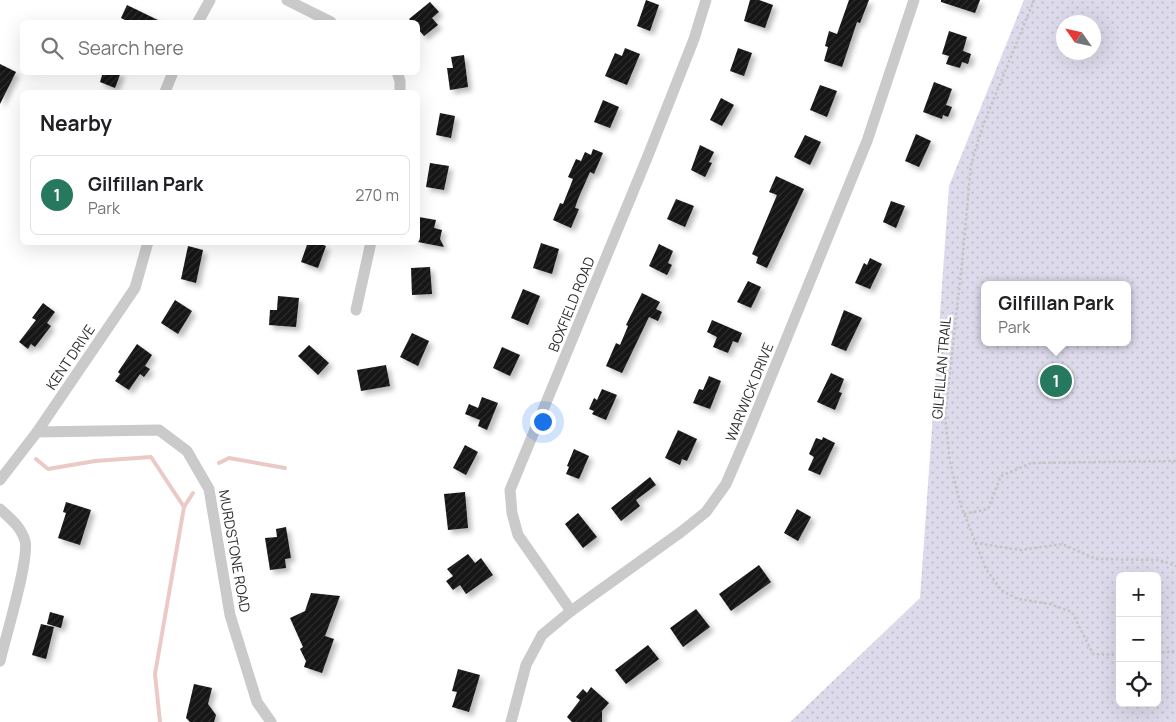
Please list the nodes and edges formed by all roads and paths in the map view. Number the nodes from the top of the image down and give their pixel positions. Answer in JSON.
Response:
{"nodes":[{"id":1,"x":210,"y":0,"type":"edge"},
{"id":2,"x":287,"y":0,"type":"edge"},
{"id":3,"x":706,"y":0,"type":"edge"},
{"id":4,"x":914,"y":0,"type":"edge"},
{"id":5,"x":1034,"y":0,"type":"edge"},
{"id":6,"x":199,"y":20,"type":"edge"},
{"id":7,"x":327,"y":20,"type":"edge"},
{"id":8,"x":172,"y":75,"type":"edge"},
{"id":9,"x":398,"y":75,"type":"edge"},
{"id":10,"x":165,"y":90,"type":"edge"},
{"id":11,"x":400,"y":90,"type":"edge"},
{"id":12,"x":147,"y":245,"type":"edge"},
{"id":13,"x":370,"y":245,"type":"edge"},
{"id":14,"x":356,"y":310,"type":"dead end"},
{"id":15,"x":37,"y":432,"type":"junction"},
{"id":16,"x":1176,"y":461,"type":"edge"},
{"id":17,"x":0,"y":480,"type":"edge"},
{"id":18,"x":0,"y":509,"type":"edge"},
{"id":19,"x":964,"y":514,"type":"junction"},
{"id":20,"x":976,"y":543,"type":"junction"},
{"id":21,"x":1176,"y":566,"type":"edge"},
{"id":22,"x":571,"y":611,"type":"junction"},
{"id":23,"x":1176,"y":651,"type":"edge"},
{"id":24,"x":1161,"y":653,"type":"edge"},
{"id":25,"x":1116,"y":655,"type":"edge"},
{"id":26,"x":0,"y":661,"type":"edge"},
{"id":27,"x":271,"y":722,"type":"edge"},
{"id":28,"x":511,"y":722,"type":"edge"}],
"edges":[{"from":1,"to":6,"type":"street"},
{"from":2,"to":7,"type":"street"},
{"from":3,"to":22,"type":"street","name":"BOXFIELD ROAD"},
{"from":4,"to":22,"type":"street","name":"WARWICK DRIVE"},
{"from":5,"to":19,"type":"path","name":"GILFILLAN TRAIL"},
{"from":8,"to":10,"type":"street"},
{"from":9,"to":11,"type":"street"},
{"from":12,"to":15,"type":"street","name":"KENT DRIVE"},
{"from":13,"to":14,"type":"street"},
{"from":15,"to":17,"type":"street","name":"KENT DRIVE"},
{"from":15,"to":27,"type":"street","name":"MURDSTONE ROAD"},
{"from":16,"to":19,"type":"path"},
{"from":18,"to":26,"type":"street"},
{"from":19,"to":20,"type":"path","name":"GILFILLAN TRAIL"},
{"from":20,"to":21,"type":"path"},
{"from":20,"to":25,"type":"path","name":"GILFILLAN TRAIL"},
{"from":22,"to":28,"type":"street","name":"WARWICK DRIVE"},
{"from":23,"to":24,"type":"path"}]}
